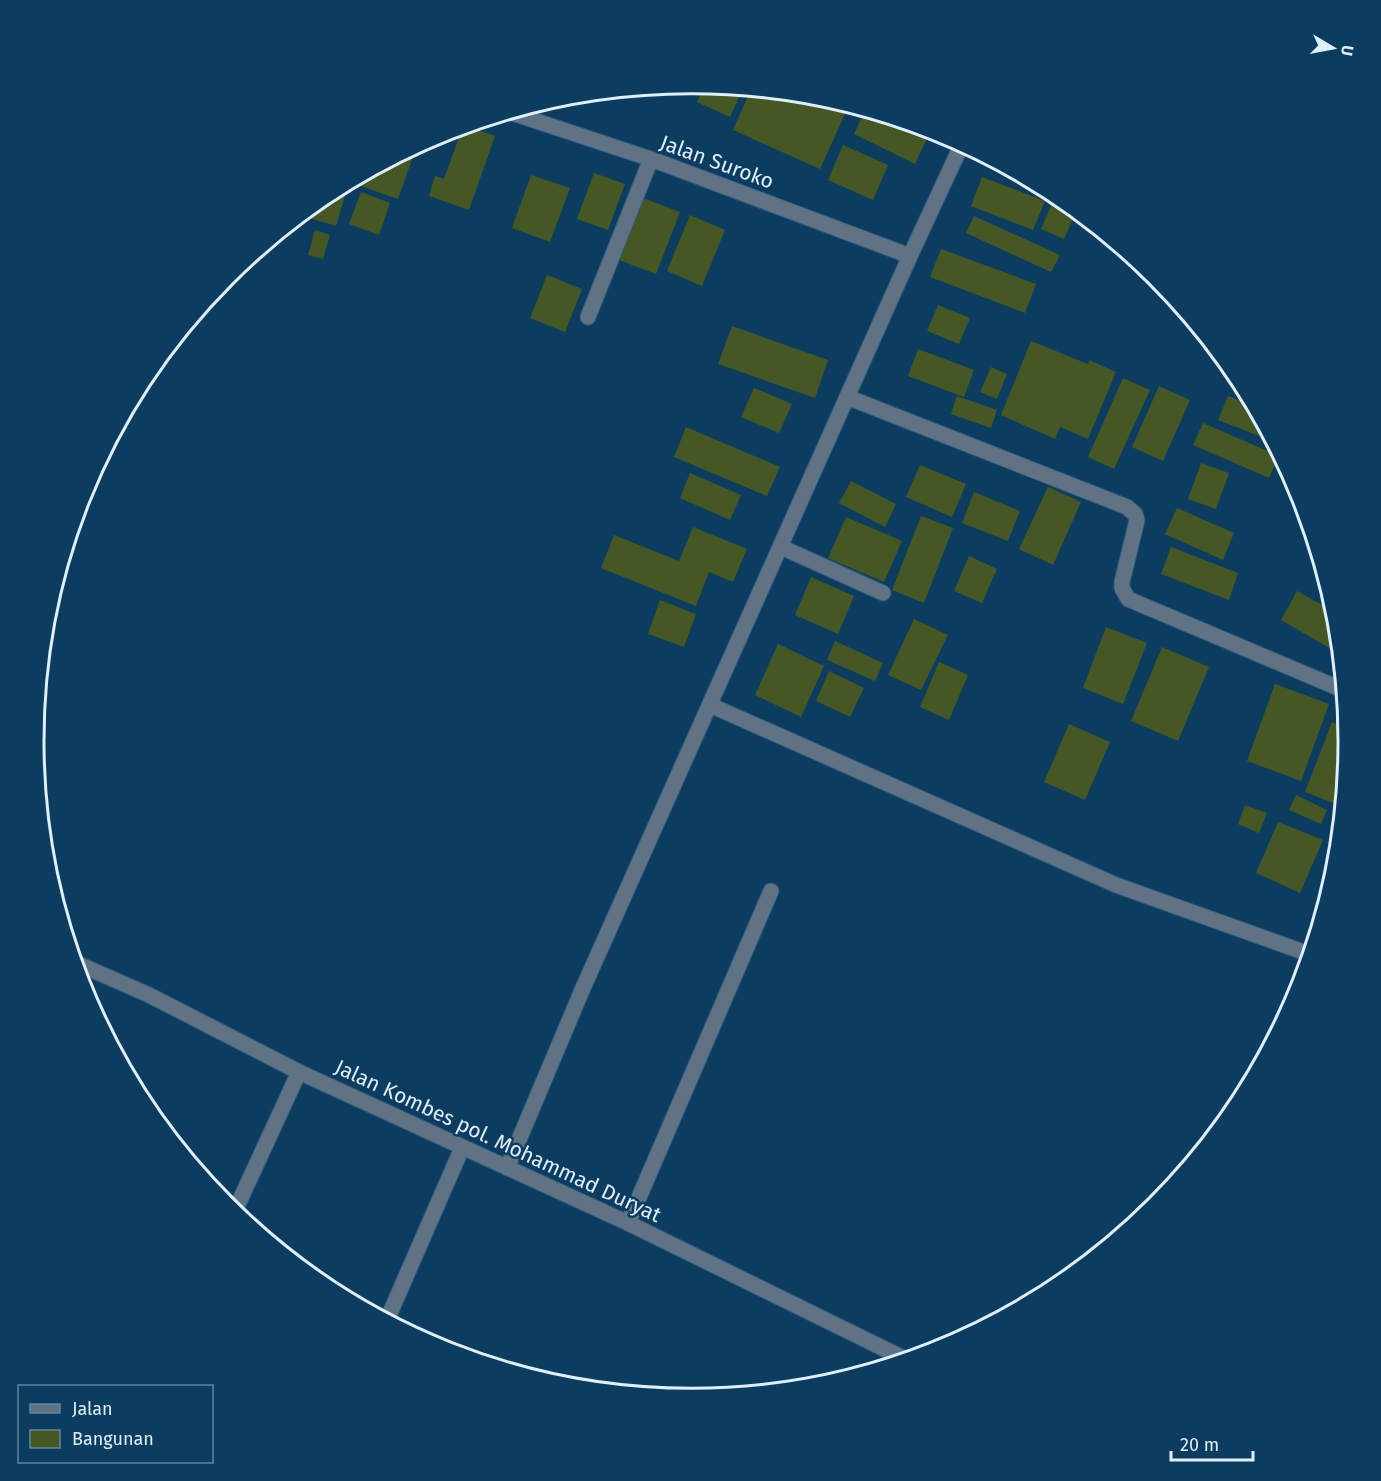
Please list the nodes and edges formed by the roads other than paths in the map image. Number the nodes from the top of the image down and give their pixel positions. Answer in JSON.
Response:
{"nodes":[{"id":1,"x":522,"y":116,"type":"edge"},
{"id":2,"x":958,"y":152,"type":"edge"},
{"id":3,"x":651,"y":159,"type":"junction"},
{"id":4,"x":910,"y":256,"type":"junction"},
{"id":5,"x":588,"y":317,"type":"dead end"},
{"id":6,"x":848,"y":397,"type":"junction"},
{"id":7,"x":781,"y":547,"type":"junction"},
{"id":8,"x":883,"y":593,"type":"dead end"},
{"id":9,"x":1335,"y":687,"type":"edge"},
{"id":10,"x":710,"y":705,"type":"junction"},
{"id":11,"x":771,"y":891,"type":"dead end"},
{"id":12,"x":1302,"y":951,"type":"edge"},
{"id":13,"x":85,"y":967,"type":"edge"},
{"id":14,"x":299,"y":1072,"type":"junction"},
{"id":15,"x":462,"y":1148,"type":"junction"},
{"id":16,"x":507,"y":1168,"type":"junction"},
{"id":17,"x":238,"y":1203,"type":"edge"},
{"id":18,"x":628,"y":1223,"type":"junction"},
{"id":19,"x":390,"y":1313,"type":"edge"},
{"id":20,"x":895,"y":1354,"type":"edge"}],
"edges":[{"from":1,"to":3,"type":"street","name":"Jalan Suroko"},
{"from":2,"to":4,"type":"street"},
{"from":3,"to":4,"type":"street","name":"Jalan Suroko"},
{"from":3,"to":5,"type":"street"},
{"from":4,"to":6,"type":"street"},
{"from":6,"to":7,"type":"street"},
{"from":6,"to":9,"type":"street"},
{"from":7,"to":8,"type":"street"},
{"from":7,"to":10,"type":"street"},
{"from":10,"to":12,"type":"street"},
{"from":10,"to":16,"type":"street"},
{"from":11,"to":18,"type":"street"},
{"from":13,"to":14,"type":"street","name":"Jalan Kombes pol. Mohammad Duryat"},
{"from":14,"to":15,"type":"street","name":"Jalan Kombes pol. Mohammad Duryat"},
{"from":14,"to":17,"type":"street"},
{"from":15,"to":16,"type":"street","name":"Jalan Kombes pol. Mohammad Duryat"},
{"from":15,"to":19,"type":"street"},
{"from":16,"to":18,"type":"street","name":"Jalan Kombes pol. Mohammad Duryat"},
{"from":18,"to":20,"type":"street","name":"Jalan Kombes pol. Mohammad Duryat"}]}
